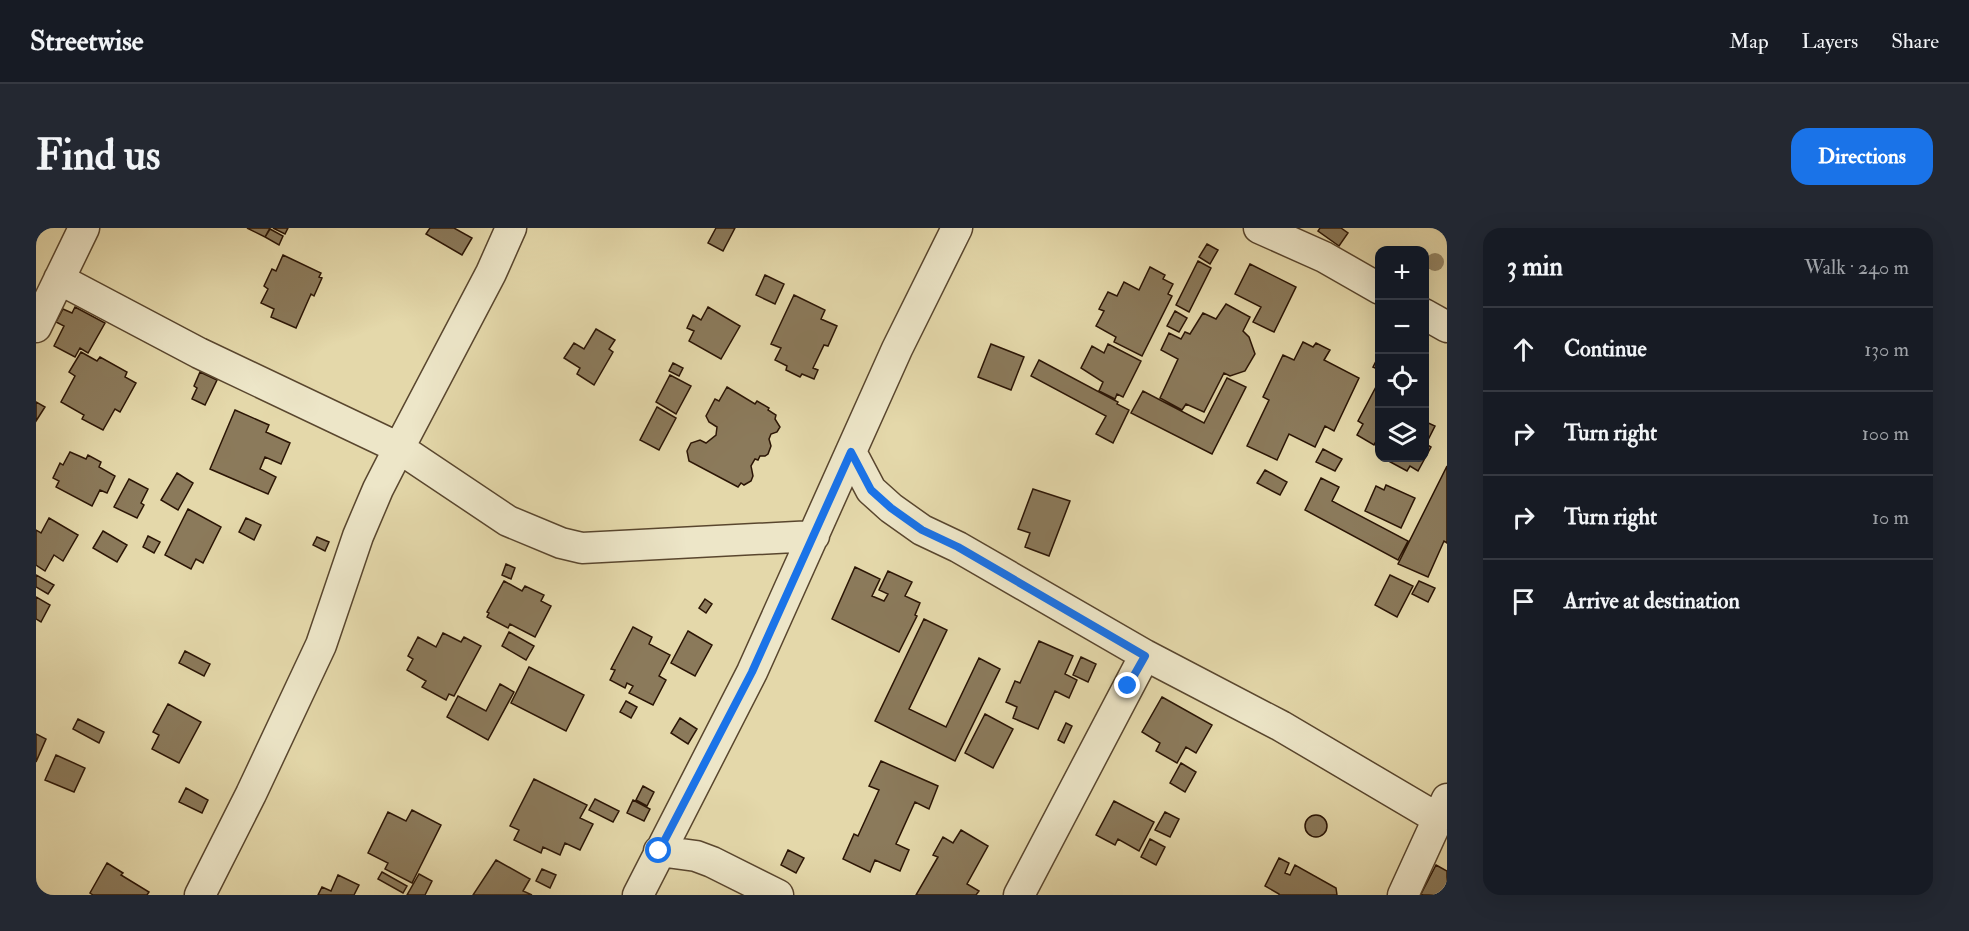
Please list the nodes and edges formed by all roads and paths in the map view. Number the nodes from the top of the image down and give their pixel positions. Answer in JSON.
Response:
{"nodes":[{"id":1,"x":84,"y":228,"type":"edge"},
{"id":2,"x":511,"y":228,"type":"edge"},
{"id":3,"x":957,"y":228,"type":"edge"},
{"id":4,"x":1259,"y":228,"type":"edge"},
{"id":5,"x":59,"y":279,"type":"junction"},
{"id":6,"x":1375,"y":286,"type":"edge"},
{"id":7,"x":1429,"y":316,"type":"edge"},
{"id":8,"x":36,"y":327,"type":"edge"},
{"id":9,"x":1447,"y":327,"type":"edge"},
{"id":10,"x":399,"y":448,"type":"junction"},
{"id":11,"x":851,"y":452,"type":"junction"},
{"id":12,"x":814,"y":536,"type":"junction"},
{"id":13,"x":1145,"y":656,"type":"junction"},
{"id":14,"x":1442,"y":808,"type":"edge"},
{"id":15,"x":659,"y":851,"type":"junction"},
{"id":16,"x":200,"y":895,"type":"edge"},
{"id":17,"x":638,"y":895,"type":"edge"},
{"id":18,"x":778,"y":895,"type":"edge"},
{"id":19,"x":1019,"y":895,"type":"edge"},
{"id":20,"x":1403,"y":895,"type":"edge"}],
"edges":[{"from":1,"to":5,"type":"street"},
{"from":2,"to":10,"type":"street"},
{"from":3,"to":11,"type":"street"},
{"from":4,"to":6,"type":"street"},
{"from":5,"to":8,"type":"street"},
{"from":5,"to":10,"type":"street"},
{"from":7,"to":9,"type":"street"},
{"from":10,"to":12,"type":"street"},
{"from":10,"to":16,"type":"street"},
{"from":11,"to":12,"type":"street"},
{"from":11,"to":13,"type":"street"},
{"from":12,"to":15,"type":"street"},
{"from":13,"to":14,"type":"street"},
{"from":13,"to":19,"type":"street"},
{"from":14,"to":20,"type":"street"},
{"from":15,"to":17,"type":"street"},
{"from":15,"to":18,"type":"street"}]}
